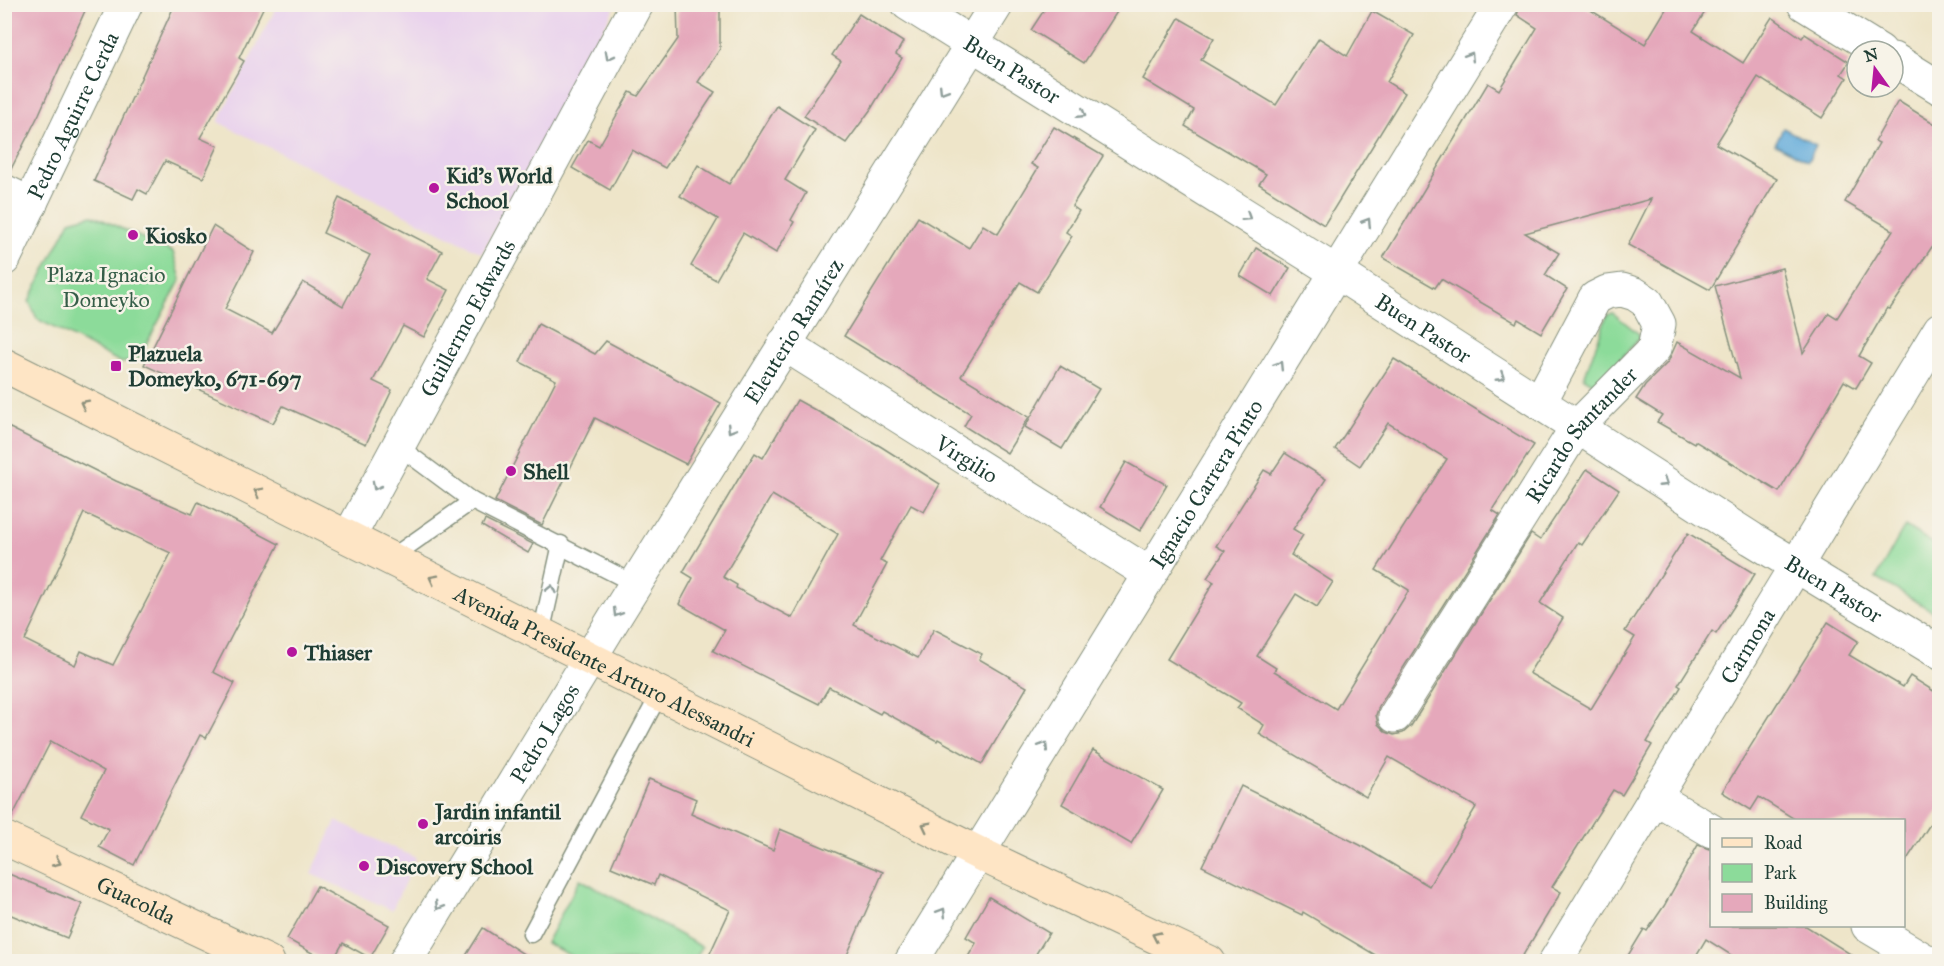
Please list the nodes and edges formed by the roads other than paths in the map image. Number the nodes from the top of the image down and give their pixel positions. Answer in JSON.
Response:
{"nodes":[{"id":1,"x":126,"y":4,"type":"edge"},
{"id":2,"x":637,"y":4,"type":"edge"},
{"id":3,"x":908,"y":4,"type":"edge"},
{"id":4,"x":997,"y":4,"type":"edge"},
{"id":5,"x":1502,"y":4,"type":"edge"},
{"id":6,"x":1804,"y":4,"type":"edge"},
{"id":7,"x":1861,"y":39,"type":"edge"},
{"id":8,"x":971,"y":46,"type":"junction"},
{"id":9,"x":1905,"y":66,"type":"edge"},
{"id":10,"x":1940,"y":88,"type":"edge"},
{"id":11,"x":18,"y":198,"type":"edge"},
{"id":12,"x":4,"y":259,"type":"edge"},
{"id":13,"x":1336,"y":272,"type":"junction"},
{"id":14,"x":1940,"y":329,"type":"edge"},
{"id":15,"x":784,"y":344,"type":"junction"},
{"id":16,"x":4,"y":364,"type":"edge"},
{"id":17,"x":1540,"y":402,"type":"junction"},
{"id":18,"x":1577,"y":427,"type":"junction"},
{"id":19,"x":398,"y":447,"type":"junction"},
{"id":20,"x":472,"y":501,"type":"junction"},
{"id":21,"x":349,"y":537,"type":"junction"},
{"id":22,"x":561,"y":544,"type":"junction"},
{"id":23,"x":391,"y":558,"type":"junction"},
{"id":24,"x":1794,"y":566,"type":"junction"},
{"id":25,"x":1150,"y":574,"type":"junction"},
{"id":26,"x":635,"y":584,"type":"junction"},
{"id":27,"x":541,"y":634,"type":"junction"},
{"id":28,"x":1940,"y":653,"type":"edge"},
{"id":29,"x":590,"y":658,"type":"junction"},
{"id":30,"x":660,"y":693,"type":"junction"},
{"id":31,"x":1395,"y":716,"type":"dead end"},
{"id":32,"x":1654,"y":797,"type":"junction"},
{"id":33,"x":1710,"y":830,"type":"edge"},
{"id":34,"x":4,"y":837,"type":"edge"},
{"id":35,"x":978,"y":852,"type":"junction"},
{"id":36,"x":1870,"y":927,"type":"edge"},
{"id":37,"x":531,"y":934,"type":"dead end"},
{"id":38,"x":268,"y":962,"type":"edge"},
{"id":39,"x":405,"y":962,"type":"edge"},
{"id":40,"x":911,"y":962,"type":"edge"},
{"id":41,"x":1209,"y":962,"type":"edge"},
{"id":42,"x":1555,"y":962,"type":"edge"},
{"id":43,"x":1928,"y":962,"type":"edge"}],
"edges":[{"from":1,"to":11,"type":"street","name":"Pedro Aguirre Cerda"},
{"from":2,"to":19,"type":"street","name":"Guillermo Edwards","one_way":true},
{"from":3,"to":8,"type":"street","name":"Buen Pastor"},
{"from":4,"to":8,"type":"street","name":"Eleuterio Ramírez"},
{"from":13,"to":5,"type":"street","name":"Ignacio Carrera Pinto","one_way":true},
{"from":6,"to":7,"type":"street"},
{"from":8,"to":13,"type":"street","name":"Buen Pastor","one_way":true},
{"from":8,"to":15,"type":"street","name":"Eleuterio Ramírez","one_way":true},
{"from":9,"to":10,"type":"street"},
{"from":11,"to":12,"type":"street","name":"Pedro Aguirre Cerda"},
{"from":13,"to":17,"type":"street","name":"Buen Pastor","one_way":true},
{"from":25,"to":13,"type":"street","name":"Ignacio Carrera Pinto","one_way":true},
{"from":14,"to":24,"type":"street","name":"Carmona"},
{"from":15,"to":25,"type":"street","name":"Virgilio"},
{"from":15,"to":26,"type":"street","name":"Eleuterio Ramírez","one_way":true},
{"from":21,"to":16,"type":"main road","name":"Avenida Presidente Arturo Alessandri","one_way":true},
{"from":17,"to":18,"type":"street","name":"Buen Pastor"},
{"from":17,"to":18,"type":"street","name":"Ricardo Santander"},
{"from":18,"to":24,"type":"street","name":"Buen Pastor","one_way":true},
{"from":18,"to":31,"type":"street","name":"Ricardo Santander"},
{"from":19,"to":20,"type":"lane"},
{"from":19,"to":21,"type":"street","name":"Guillermo Edwards","one_way":true},
{"from":20,"to":22,"type":"lane"},
{"from":20,"to":23,"type":"lane"},
{"from":21,"to":23,"type":"main road","name":"Avenida Presidente Arturo Alessandri"},
{"from":22,"to":26,"type":"lane"},
{"from":27,"to":22,"type":"lane","one_way":true},
{"from":27,"to":23,"type":"main road","name":"Avenida Presidente Arturo Alessandri","one_way":true},
{"from":24,"to":28,"type":"street","name":"Buen Pastor"},
{"from":24,"to":32,"type":"street","name":"Carmona"},
{"from":35,"to":25,"type":"street","name":"Ignacio Carrera Pinto","one_way":true},
{"from":26,"to":29,"type":"street","name":"Eleuterio Ramírez","one_way":true},
{"from":27,"to":29,"type":"main road","name":"Avenida Presidente Arturo Alessandri"},
{"from":29,"to":30,"type":"main road","name":"Avenida Presidente Arturo Alessandri"},
{"from":29,"to":39,"type":"street","name":"Pedro Lagos","one_way":true},
{"from":35,"to":30,"type":"main road","name":"Avenida Presidente Arturo Alessandri","one_way":true},
{"from":30,"to":37,"type":"lane"},
{"from":32,"to":33,"type":"street"},
{"from":32,"to":42,"type":"street","name":"Carmona"},
{"from":34,"to":38,"type":"main road","name":"Guacolda","one_way":true},
{"from":40,"to":35,"type":"street","name":"Ignacio Carrera Pinto","one_way":true},
{"from":41,"to":35,"type":"main road","name":"Avenida Presidente Arturo Alessandri","one_way":true},
{"from":36,"to":43,"type":"street"}]}
